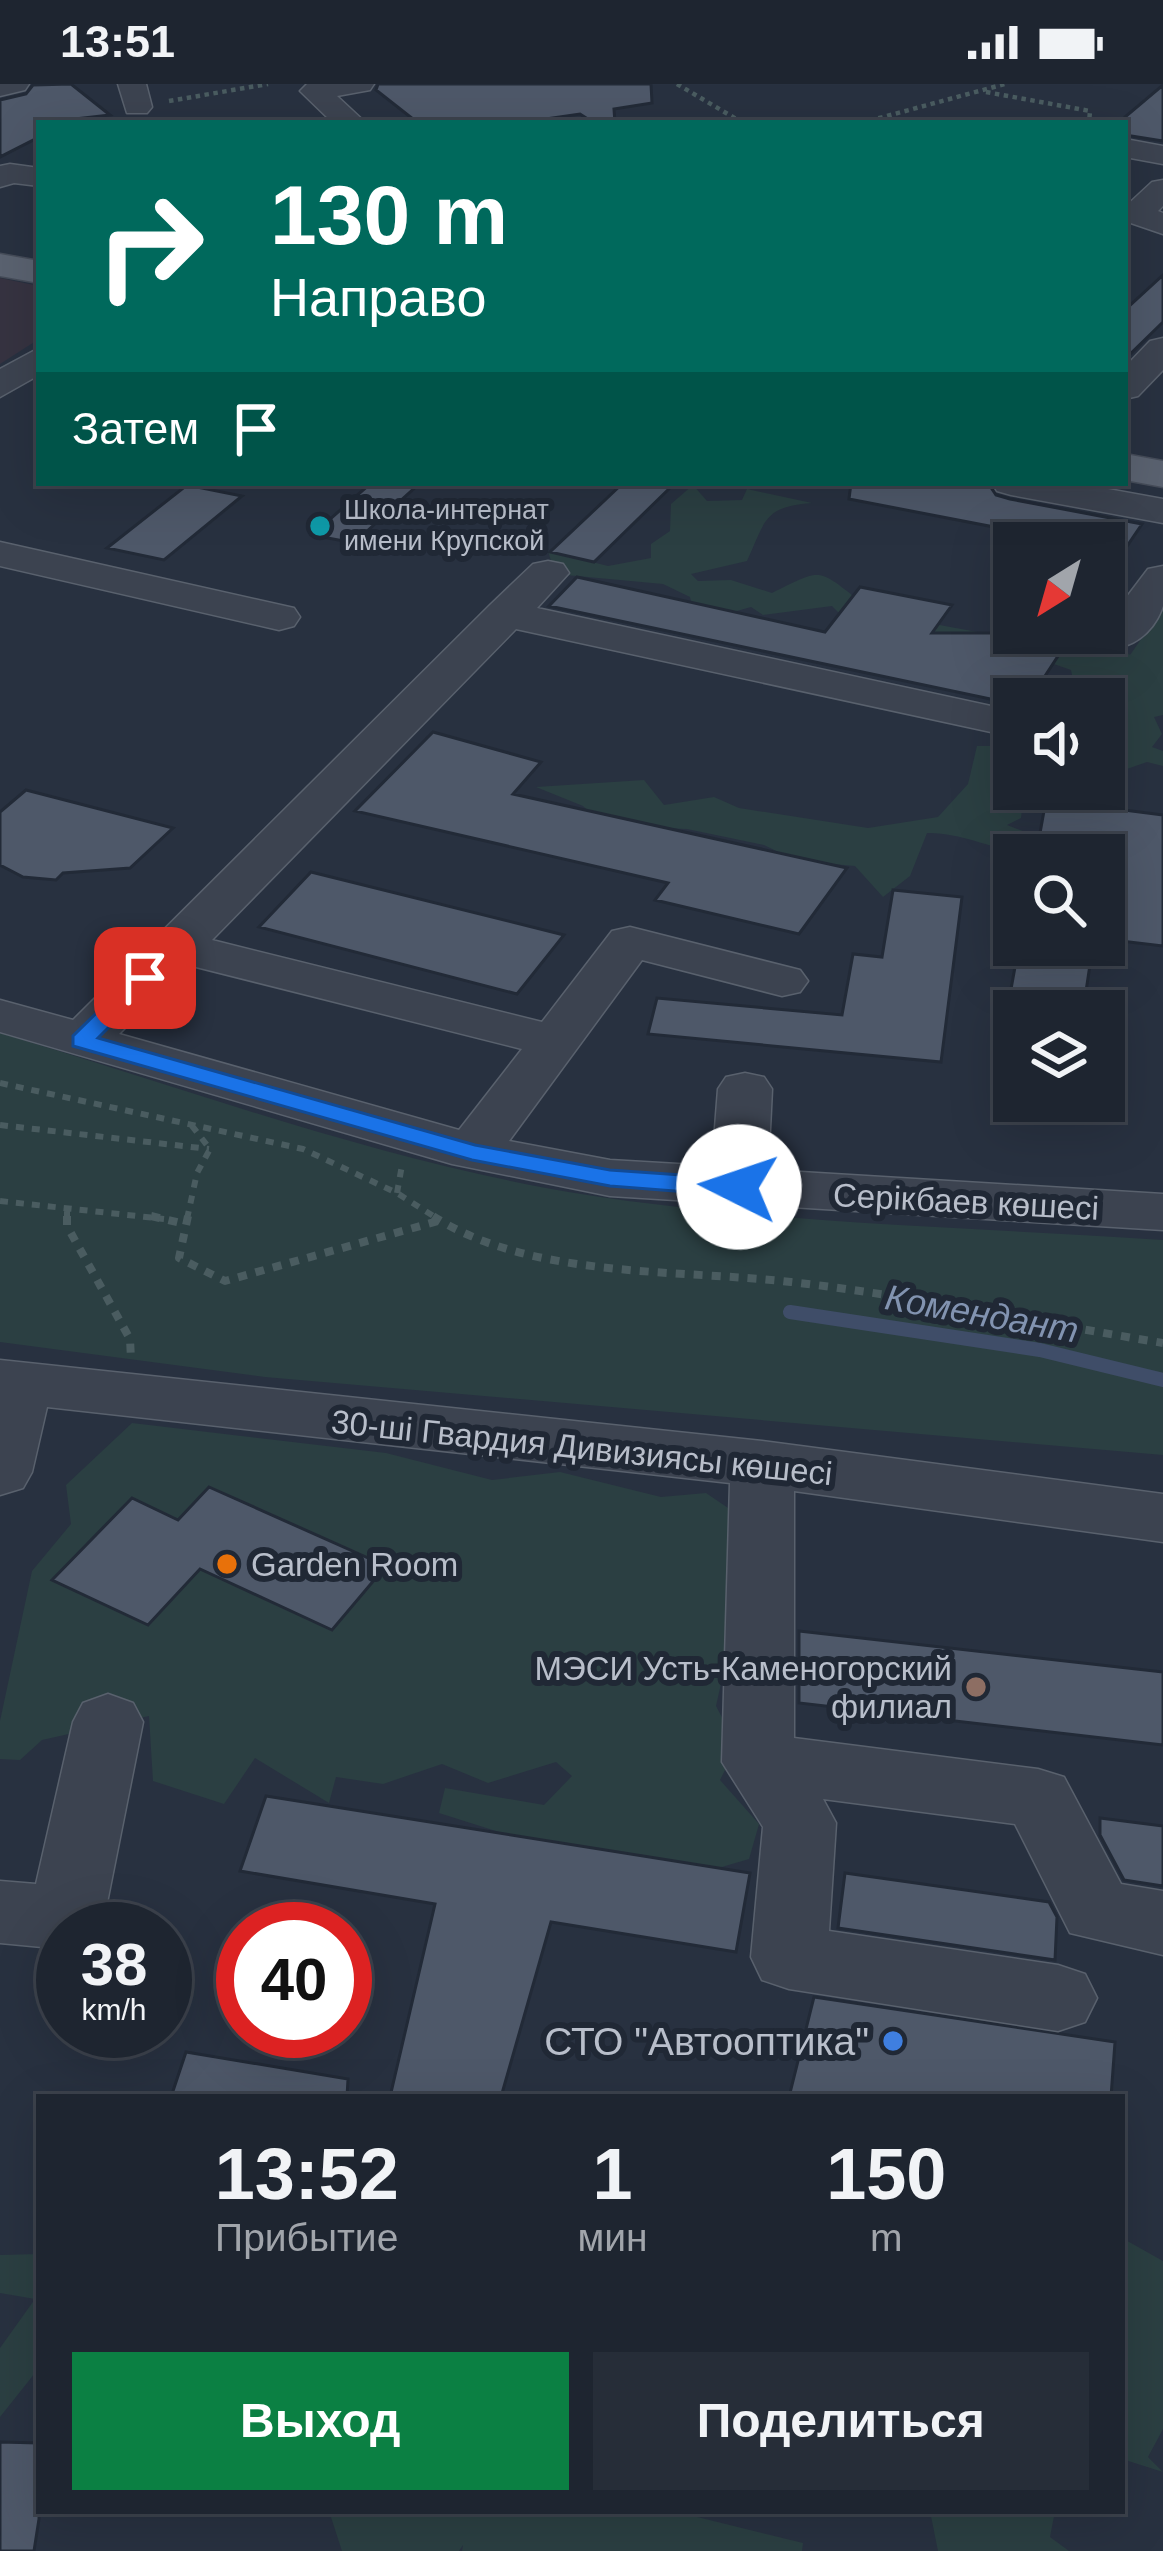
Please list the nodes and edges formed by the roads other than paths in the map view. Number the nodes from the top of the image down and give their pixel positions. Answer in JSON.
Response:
{"nodes":[{"id":1,"x":15,"y":84,"type":"edge"},
{"id":2,"x":359,"y":84,"type":"edge"},
{"id":3,"x":0,"y":87,"type":"edge"},
{"id":4,"x":347,"y":120,"type":"edge"},
{"id":5,"x":1128,"y":149,"type":"edge"},
{"id":6,"x":1163,"y":155,"type":"edge"},
{"id":7,"x":36,"y":176,"type":"edge"},
{"id":8,"x":0,"y":178,"type":"edge"},
{"id":9,"x":1163,"y":189,"type":"edge"},
{"id":10,"x":0,"y":201,"type":"edge"},
{"id":11,"x":36,"y":207,"type":"edge"},
{"id":12,"x":1163,"y":224,"type":"edge"},
{"id":13,"x":0,"y":252,"type":"edge"},
{"id":14,"x":36,"y":258,"type":"edge"},
{"id":15,"x":0,"y":265,"type":"edge"},
{"id":16,"x":36,"y":271,"type":"edge"},
{"id":17,"x":1163,"y":350,"type":"edge"},
{"id":18,"x":36,"y":361,"type":"edge"},
{"id":19,"x":0,"y":386,"type":"edge"},
{"id":20,"x":1131,"y":404,"type":"edge"},
{"id":21,"x":1128,"y":455,"type":"edge"},
{"id":22,"x":1163,"y":461,"type":"edge"},
{"id":23,"x":1128,"y":467,"type":"edge"},
{"id":24,"x":1163,"y":473,"type":"edge"},
{"id":25,"x":1027,"y":486,"type":"edge"},
{"id":26,"x":1163,"y":511,"type":"edge"},
{"id":27,"x":0,"y":554,"type":"edge"},
{"id":28,"x":548,"y":573,"type":"dead end"},
{"id":29,"x":1163,"y":578,"type":"edge"},
{"id":30,"x":505,"y":614,"type":"junction"},
{"id":31,"x":279,"y":617,"type":"dead end"},
{"id":32,"x":1125,"y":628,"type":"edge"},
{"id":33,"x":993,"y":719,"type":"edge"},
{"id":34,"x":177,"y":947,"type":"junction"},
{"id":35,"x":782,"y":981,"type":"dead end"},
{"id":36,"x":0,"y":1016,"type":"edge"},
{"id":37,"x":82,"y":1041,"type":"junction"},
{"id":38,"x":553,"y":1041,"type":"junction"},
{"id":39,"x":745,"y":1089,"type":"dead end"},
{"id":40,"x":472,"y":1152,"type":"junction"},
{"id":41,"x":739,"y":1187,"type":"junction"},
{"id":42,"x":1158,"y":1204,"type":"edge"},
{"id":43,"x":10,"y":1384,"type":"edge"},
{"id":44,"x":762,"y":1464,"type":"junction"},
{"id":45,"x":0,"y":1472,"type":"edge"},
{"id":46,"x":1163,"y":1518,"type":"edge"},
{"id":47,"x":108,"y":1722,"type":"dead end"},
{"id":48,"x":758,"y":1762,"type":"junction"},
{"id":49,"x":0,"y":1912,"type":"edge"},
{"id":50,"x":1163,"y":1923,"type":"edge"},
{"id":51,"x":1058,"y":1998,"type":"dead end"}],
"edges":[{"from":1,"to":3,"type":"street"},
{"from":2,"to":4,"type":"street"},
{"from":5,"to":6,"type":"street"},
{"from":7,"to":8,"type":"street"},
{"from":9,"to":12,"type":"street"},
{"from":10,"to":11,"type":"street"},
{"from":13,"to":14,"type":"main road"},
{"from":15,"to":16,"type":"main road"},
{"from":17,"to":20,"type":"street"},
{"from":18,"to":19,"type":"street"},
{"from":21,"to":22,"type":"main road"},
{"from":23,"to":24,"type":"main road"},
{"from":25,"to":26,"type":"street"},
{"from":27,"to":31,"type":"street"},
{"from":28,"to":30,"type":"street"},
{"from":29,"to":32,"type":"street"},
{"from":30,"to":33,"type":"street"},
{"from":30,"to":34,"type":"street"},
{"from":34,"to":37,"type":"street"},
{"from":34,"to":38,"type":"street"},
{"from":35,"to":38,"type":"street"},
{"from":36,"to":37,"type":"street","name":"Серікбаев көшесі"},
{"from":37,"to":40,"type":"street","name":"Серікбаев көшесі"},
{"from":38,"to":40,"type":"street"},
{"from":39,"to":41,"type":"street"},
{"from":40,"to":41,"type":"street","name":"Серікбаев көшесі"},
{"from":41,"to":42,"type":"street","name":"Серікбаев көшесі"},
{"from":43,"to":44,"type":"street","name":"30-ші Гвардия Дивизиясы көшесі"},
{"from":43,"to":45,"type":"street"},
{"from":44,"to":46,"type":"street","name":"30-ші Гвардия Дивизиясы көшесі"},
{"from":44,"to":48,"type":"street"},
{"from":47,"to":49,"type":"street"},
{"from":48,"to":50,"type":"street"},
{"from":48,"to":51,"type":"street"}]}
